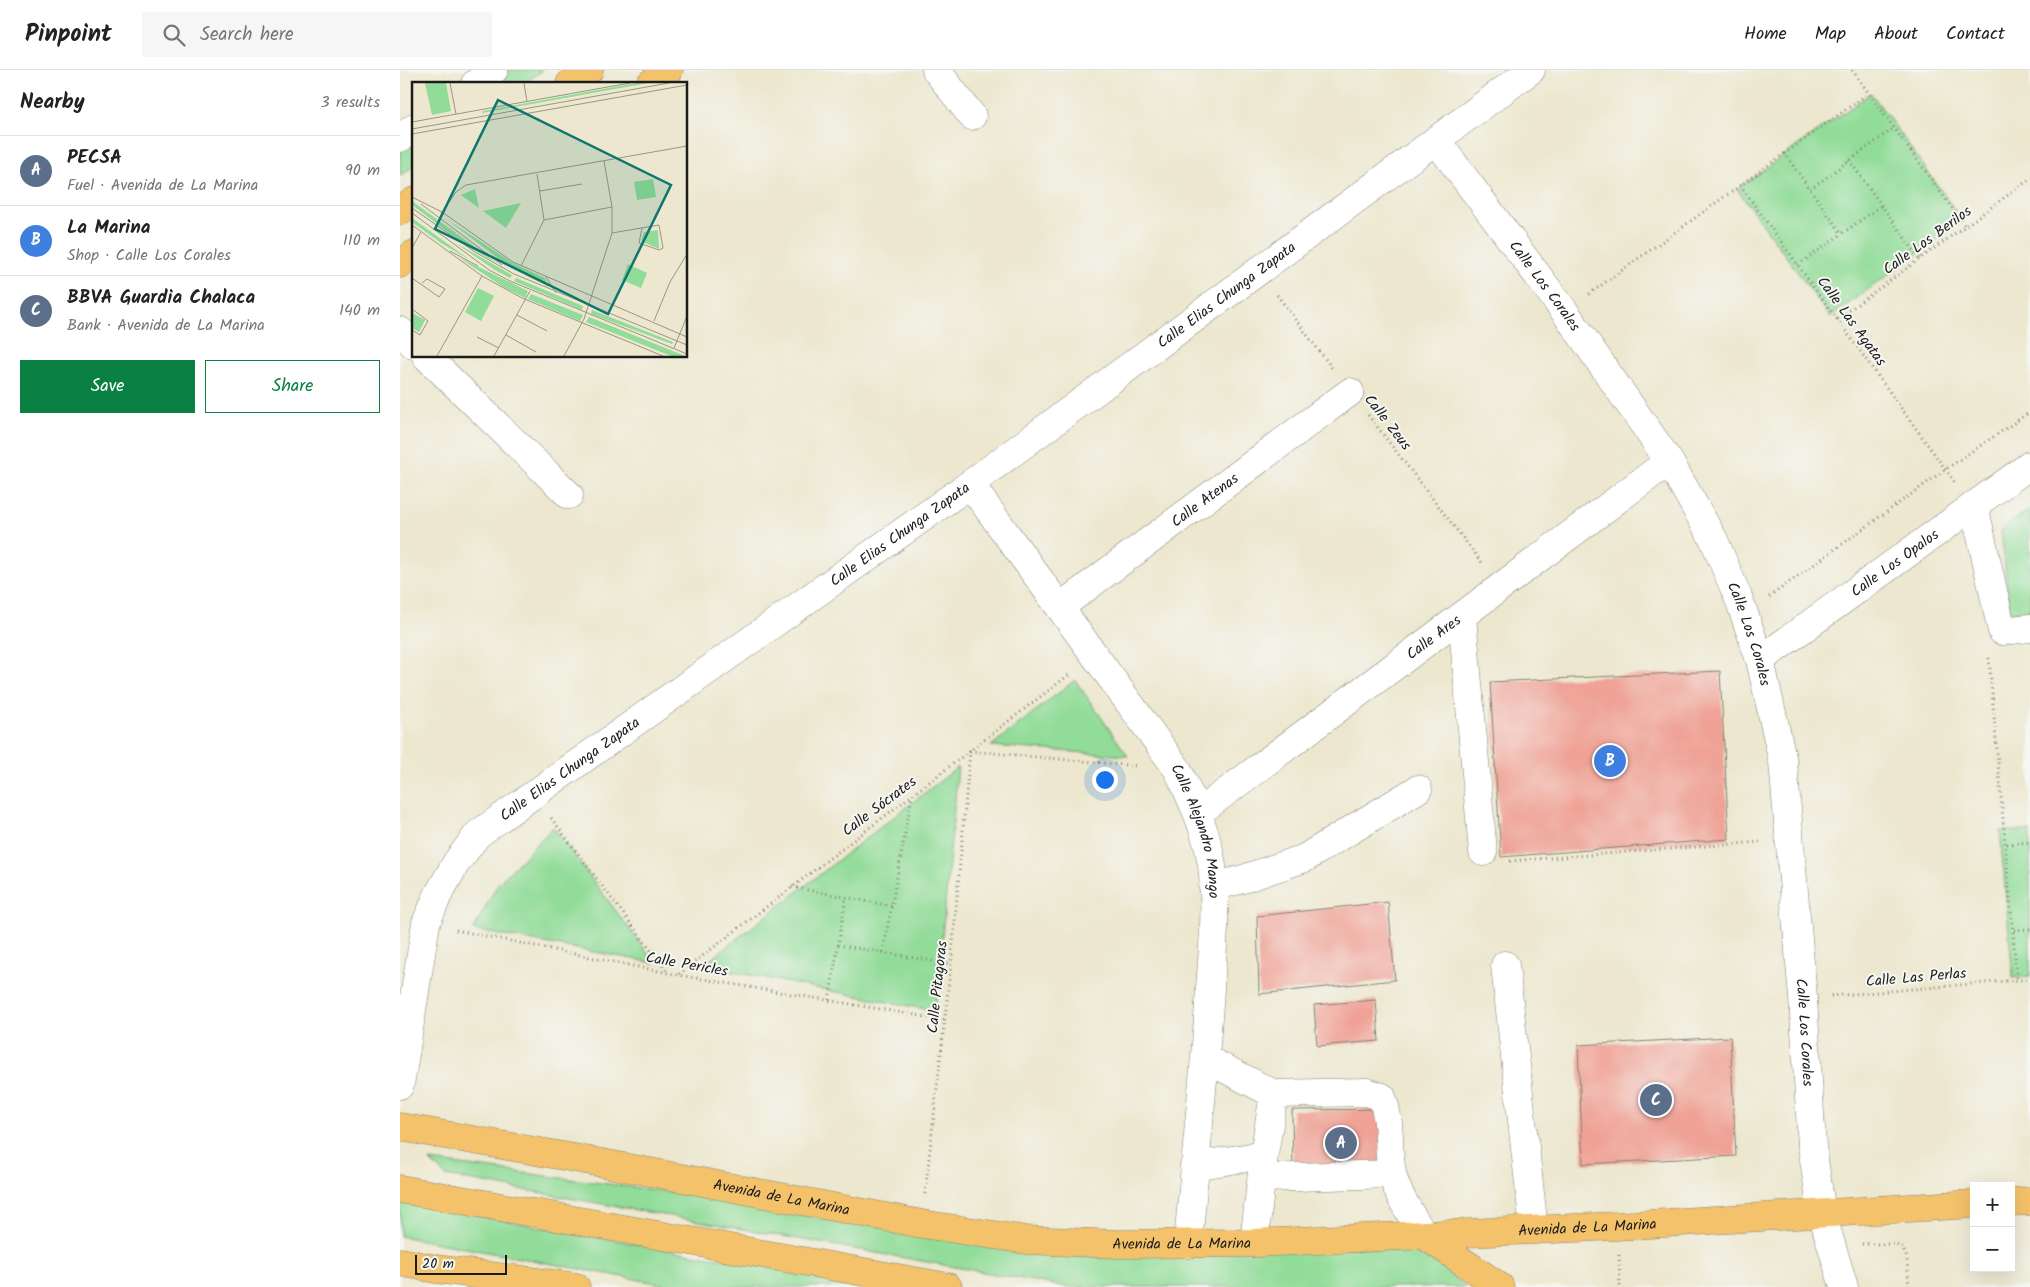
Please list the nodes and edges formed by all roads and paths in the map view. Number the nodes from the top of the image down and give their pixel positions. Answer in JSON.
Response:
{"nodes":[{"id":1,"x":494,"y":70,"type":"edge"},
{"id":2,"x":589,"y":70,"type":"edge"},
{"id":3,"x":669,"y":70,"type":"edge"},
{"id":4,"x":936,"y":70,"type":"edge"},
{"id":5,"x":1531,"y":70,"type":"edge"},
{"id":6,"x":1852,"y":70,"type":"edge"},
{"id":7,"x":478,"y":82,"type":"edge"},
{"id":8,"x":573,"y":82,"type":"edge"},
{"id":9,"x":653,"y":82,"type":"edge"},
{"id":10,"x":1869,"y":93,"type":"junction"},
{"id":11,"x":972,"y":116,"type":"dead end"},
{"id":12,"x":1894,"y":128,"type":"junction"},
{"id":13,"x":412,"y":129,"type":"edge"},
{"id":14,"x":400,"y":138,"type":"edge"},
{"id":15,"x":1436,"y":140,"type":"junction"},
{"id":16,"x":1784,"y":154,"type":"junction"},
{"id":17,"x":1849,"y":160,"type":"junction"},
{"id":18,"x":2030,"y":179,"type":"edge"},
{"id":19,"x":1740,"y":185,"type":"junction"},
{"id":20,"x":1810,"y":188,"type":"junction"},
{"id":21,"x":412,"y":202,"type":"edge"},
{"id":22,"x":1882,"y":205,"type":"junction"},
{"id":23,"x":400,"y":211,"type":"edge"},
{"id":24,"x":1965,"y":226,"type":"junction"},
{"id":25,"x":1842,"y":234,"type":"junction"},
{"id":26,"x":412,"y":255,"type":"edge"},
{"id":27,"x":1920,"y":258,"type":"junction"},
{"id":28,"x":400,"y":264,"type":"edge"},
{"id":29,"x":1798,"y":265,"type":"junction"},
{"id":30,"x":1259,"y":270,"type":"junction"},
{"id":31,"x":1565,"y":312,"type":"junction"},
{"id":32,"x":1837,"y":319,"type":"junction"},
{"id":33,"x":400,"y":331,"type":"edge"},
{"id":34,"x":412,"y":343,"type":"edge"},
{"id":35,"x":428,"y":358,"type":"edge"},
{"id":36,"x":1350,"y":392,"type":"junction"},
{"id":37,"x":2030,"y":412,"type":"edge"},
{"id":38,"x":1669,"y":461,"type":"junction"},
{"id":39,"x":2030,"y":465,"type":"edge"},
{"id":40,"x":1946,"y":469,"type":"junction"},
{"id":41,"x":970,"y":484,"type":"junction"},
{"id":42,"x":569,"y":496,"type":"dead end"},
{"id":43,"x":1973,"y":506,"type":"junction"},
{"id":44,"x":1501,"y":587,"type":"junction"},
{"id":45,"x":1060,"y":607,"type":"junction"},
{"id":46,"x":1744,"y":615,"type":"junction"},
{"id":47,"x":1462,"y":616,"type":"junction"},
{"id":48,"x":2030,"y":628,"type":"edge"},
{"id":49,"x":2002,"y":631,"type":"junction"},
{"id":50,"x":1095,"y":655,"type":"junction"},
{"id":51,"x":1760,"y":660,"type":"junction"},
{"id":52,"x":970,"y":751,"type":"junction"},
{"id":53,"x":1178,"y":770,"type":"junction"},
{"id":54,"x":1418,"y":789,"type":"dead end"},
{"id":55,"x":912,"y":795,"type":"junction"},
{"id":56,"x":1198,"y":813,"type":"junction"},
{"id":57,"x":548,"y":814,"type":"dead end"},
{"id":58,"x":1789,"y":840,"type":"junction"},
{"id":59,"x":2030,"y":842,"type":"edge"},
{"id":60,"x":2006,"y":844,"type":"junction"},
{"id":61,"x":1483,"y":852,"type":"joint"},
{"id":62,"x":1213,"y":886,"type":"junction"},
{"id":63,"x":791,"y":887,"type":"junction"},
{"id":64,"x":846,"y":898,"type":"junction"},
{"id":65,"x":892,"y":906,"type":"junction"},
{"id":66,"x":426,"y":923,"type":"junction"},
{"id":67,"x":2030,"y":929,"type":"edge"},
{"id":68,"x":2014,"y":930,"type":"junction"},
{"id":69,"x":838,"y":945,"type":"junction"},
{"id":70,"x":883,"y":952,"type":"junction"},
{"id":71,"x":951,"y":964,"type":"junction"},
{"id":72,"x":1506,"y":965,"type":"dead end"},
{"id":73,"x":669,"y":973,"type":"junction"},
{"id":74,"x":678,"y":975,"type":"junction"},
{"id":75,"x":2030,"y":979,"type":"edge"},
{"id":76,"x":2017,"y":980,"type":"junction"},
{"id":77,"x":1803,"y":998,"type":"junction"},
{"id":78,"x":829,"y":1000,"type":"junction"},
{"id":79,"x":945,"y":1020,"type":"junction"},
{"id":80,"x":1206,"y":1059,"type":"junction"},
{"id":81,"x":400,"y":1085,"type":"edge"},
{"id":82,"x":1274,"y":1094,"type":"junction"},
{"id":83,"x":400,"y":1127,"type":"edge"},
{"id":84,"x":1194,"y":1166,"type":"junction"},
{"id":85,"x":1263,"y":1166,"type":"junction"},
{"id":86,"x":1392,"y":1174,"type":"junction"},
{"id":87,"x":400,"y":1189,"type":"edge"},
{"id":88,"x":2030,"y":1201,"type":"edge"},
{"id":89,"x":2015,"y":1202,"type":"edge"},
{"id":90,"x":1970,"y":1204,"type":"edge"},
{"id":91,"x":1822,"y":1214,"type":"junction"},
{"id":92,"x":922,"y":1224,"type":"junction"},
{"id":93,"x":1534,"y":1230,"type":"junction"},
{"id":94,"x":1424,"y":1235,"type":"junction"},
{"id":95,"x":1254,"y":1242,"type":"junction"},
{"id":96,"x":1188,"y":1244,"type":"junction"},
{"id":97,"x":400,"y":1262,"type":"edge"},
{"id":98,"x":576,"y":1287,"type":"edge"},
{"id":99,"x":948,"y":1287,"type":"edge"},
{"id":100,"x":1500,"y":1287,"type":"edge"},
{"id":101,"x":1844,"y":1287,"type":"edge"}],
"edges":[{"from":1,"to":7,"type":"street"},
{"from":2,"to":8,"type":"main road"},
{"from":3,"to":9,"type":"main road"},
{"from":4,"to":11,"type":"street"},
{"from":5,"to":15,"type":"street","name":"Calle Elias Chunga Zapata"},
{"from":6,"to":10,"type":"path"},
{"from":10,"to":12,"type":"path"},
{"from":10,"to":16,"type":"path"},
{"from":12,"to":17,"type":"path"},
{"from":12,"to":24,"type":"path"},
{"from":13,"to":14,"type":"street"},
{"from":15,"to":30,"type":"street","name":"Calle Elias Chunga Zapata"},
{"from":15,"to":31,"type":"street","name":"Calle Los Corales"},
{"from":16,"to":19,"type":"path"},
{"from":16,"to":20,"type":"path"},
{"from":17,"to":20,"type":"path"},
{"from":17,"to":22,"type":"path"},
{"from":18,"to":24,"type":"path","name":"Calle Los Berilos"},
{"from":19,"to":29,"type":"path","name":"Calle Las Agatas"},
{"from":19,"to":31,"type":"path"},
{"from":20,"to":25,"type":"path"},
{"from":21,"to":23,"type":"main road"},
{"from":22,"to":25,"type":"path"},
{"from":22,"to":27,"type":"path"},
{"from":24,"to":27,"type":"path","name":"Calle Los Berilos"},
{"from":25,"to":29,"type":"path"},
{"from":26,"to":28,"type":"main road"},
{"from":27,"to":32,"type":"path","name":"Calle Los Berilos"},
{"from":29,"to":32,"type":"path","name":"Calle Las Agatas"},
{"from":30,"to":36,"type":"path","name":"Calle Zeus"},
{"from":30,"to":41,"type":"street","name":"Calle Elias Chunga Zapata"},
{"from":31,"to":38,"type":"street","name":"Calle Los Corales"},
{"from":32,"to":40,"type":"path","name":"Calle Las Agatas"},
{"from":33,"to":34,"type":"street"},
{"from":35,"to":42,"type":"street"},
{"from":36,"to":44,"type":"path","name":"Calle Zeus"},
{"from":36,"to":45,"type":"street","name":"Calle Atenas"},
{"from":37,"to":40,"type":"path"},
{"from":38,"to":44,"type":"street","name":"Calle Ares"},
{"from":38,"to":46,"type":"street","name":"Calle Los Corales"},
{"from":39,"to":43,"type":"street","name":"Calle Los Opalos"},
{"from":40,"to":43,"type":"path","name":"Calle Las Agatas"},
{"from":40,"to":46,"type":"path"},
{"from":41,"to":45,"type":"street","name":"Calle Alejandro Mango"},
{"from":41,"to":66,"type":"street","name":"Calle Elias Chunga Zapata"},
{"from":43,"to":49,"type":"street"},
{"from":43,"to":51,"type":"street","name":"Calle Los Opalos"},
{"from":44,"to":47,"type":"street","name":"Calle Ares"},
{"from":45,"to":50,"type":"street","name":"Calle Alejandro Mango"},
{"from":46,"to":51,"type":"street","name":"Calle Los Corales"},
{"from":47,"to":56,"type":"street","name":"Calle Ares"},
{"from":47,"to":61,"type":"street"},
{"from":48,"to":49,"type":"street"},
{"from":49,"to":60,"type":"path"},
{"from":50,"to":52,"type":"path","name":"Calle Sócrates"},
{"from":50,"to":53,"type":"street","name":"Calle Alejandro Mango"},
{"from":51,"to":58,"type":"street","name":"Calle Los Corales"},
{"from":52,"to":53,"type":"path"},
{"from":52,"to":55,"type":"path","name":"Calle Sócrates"},
{"from":52,"to":71,"type":"path","name":"Calle Pitagoras"},
{"from":53,"to":56,"type":"street","name":"Calle Alejandro Mango"},
{"from":54,"to":62,"type":"street"},
{"from":55,"to":63,"type":"path","name":"Calle Sócrates"},
{"from":55,"to":65,"type":"path"},
{"from":56,"to":62,"type":"street","name":"Calle Alejandro Mango"},
{"from":57,"to":73,"type":"path"},
{"from":58,"to":61,"type":"path"},
{"from":58,"to":77,"type":"street","name":"Calle Los Corales"},
{"from":59,"to":60,"type":"path"},
{"from":60,"to":68,"type":"path"},
{"from":62,"to":80,"type":"street","name":"Calle Alejandro Mango"},
{"from":63,"to":64,"type":"path"},
{"from":63,"to":74,"type":"path","name":"Calle Sócrates"},
{"from":64,"to":65,"type":"path"},
{"from":64,"to":69,"type":"path"},
{"from":65,"to":70,"type":"path"},
{"from":66,"to":73,"type":"path","name":"Calle Pericles"},
{"from":66,"to":81,"type":"street","name":"Calle Elias Chunga Zapata"},
{"from":67,"to":68,"type":"path"},
{"from":68,"to":76,"type":"path"},
{"from":69,"to":70,"type":"path"},
{"from":69,"to":78,"type":"path"},
{"from":70,"to":71,"type":"path"},
{"from":71,"to":79,"type":"path","name":"Calle Pitagoras"},
{"from":72,"to":93,"type":"street"},
{"from":73,"to":74,"type":"path","name":"Calle Pericles"},
{"from":74,"to":78,"type":"path","name":"Calle Pericles"},
{"from":75,"to":76,"type":"path","name":"Calle Las Perlas"},
{"from":76,"to":77,"type":"path","name":"Calle Las Perlas"},
{"from":77,"to":91,"type":"street","name":"Calle Los Corales"},
{"from":78,"to":79,"type":"path","name":"Calle Pericles"},
{"from":79,"to":92,"type":"path","name":"Calle Pitagoras"},
{"from":80,"to":82,"type":"street"},
{"from":80,"to":84,"type":"street","name":"Calle Alejandro Mango"},
{"from":82,"to":85,"type":"street"},
{"from":82,"to":86,"type":"street"},
{"from":83,"to":92,"type":"main road","name":"Avenida de La Marina"},
{"from":84,"to":85,"type":"street"},
{"from":84,"to":96,"type":"street","name":"Calle Alejandro Mango"},
{"from":85,"to":86,"type":"street"},
{"from":85,"to":95,"type":"street"},
{"from":86,"to":94,"type":"street"},
{"from":87,"to":99,"type":"main road"},
{"from":88,"to":89,"type":"main road"},
{"from":90,"to":91,"type":"main road","name":"Avenida de La Marina"},
{"from":91,"to":93,"type":"main road","name":"Avenida de La Marina"},
{"from":91,"to":101,"type":"street","name":"Calle Los Corales"},
{"from":92,"to":96,"type":"main road","name":"Avenida de La Marina"},
{"from":93,"to":94,"type":"main road","name":"Avenida de La Marina"},
{"from":94,"to":95,"type":"main road","name":"Avenida de La Marina"},
{"from":94,"to":100,"type":"main road"},
{"from":95,"to":96,"type":"main road","name":"Avenida de La Marina"},
{"from":97,"to":98,"type":"main road"}]}
